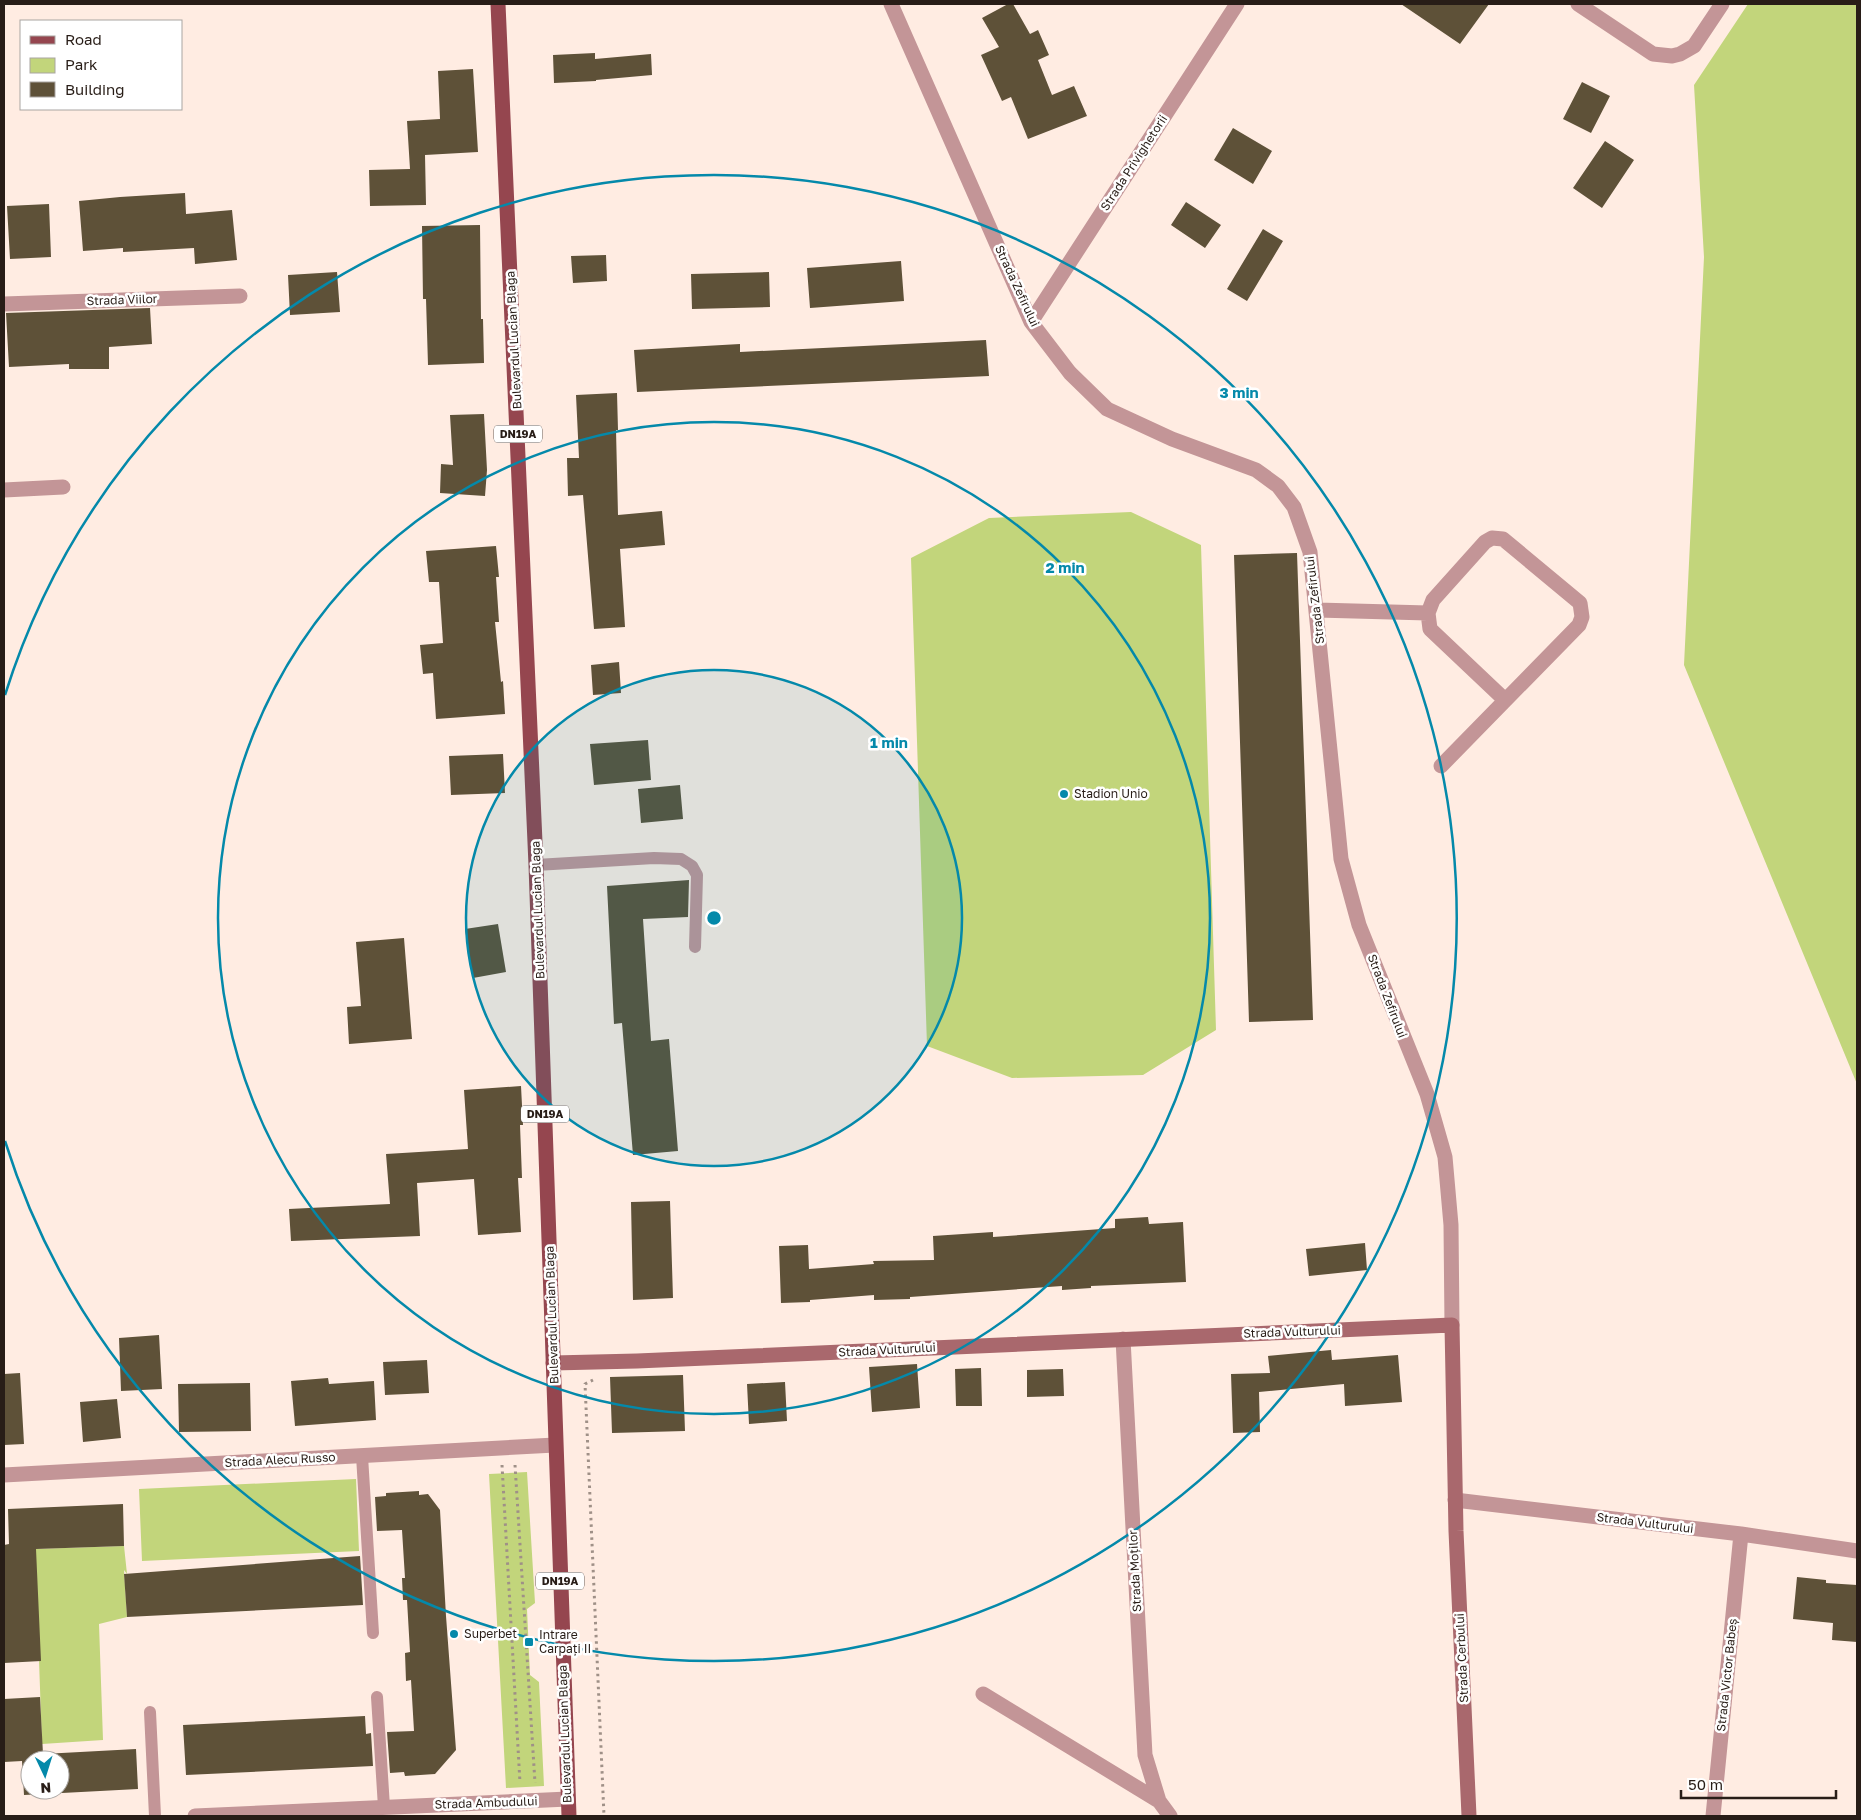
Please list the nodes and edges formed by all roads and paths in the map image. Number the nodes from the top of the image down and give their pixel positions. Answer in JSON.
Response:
{"nodes":[{"id":1,"x":498,"y":4,"type":"edge"},
{"id":2,"x":891,"y":4,"type":"edge"},
{"id":3,"x":1237,"y":4,"type":"edge"},
{"id":4,"x":1578,"y":4,"type":"edge"},
{"id":5,"x":1722,"y":4,"type":"edge"},
{"id":6,"x":240,"y":296,"type":"dead end"},
{"id":7,"x":4,"y":304,"type":"edge"},
{"id":8,"x":1031,"y":322,"type":"junction"},
{"id":9,"x":63,"y":487,"type":"dead end"},
{"id":10,"x":4,"y":490,"type":"edge"},
{"id":11,"x":1317,"y":610,"type":"junction"},
{"id":12,"x":1428,"y":613,"type":"junction"},
{"id":13,"x":1505,"y":700,"type":"junction"},
{"id":14,"x":1441,"y":766,"type":"dead end"},
{"id":15,"x":536,"y":865,"type":"junction"},
{"id":16,"x":695,"y":947,"type":"dead end"},
{"id":17,"x":1452,"y":1326,"type":"junction"},
{"id":18,"x":1123,"y":1339,"type":"junction"},
{"id":19,"x":553,"y":1363,"type":"junction"},
{"id":20,"x":602,"y":1376,"type":"dead end"},
{"id":21,"x":555,"y":1445,"type":"junction"},
{"id":22,"x":508,"y":1447,"type":"junction"},
{"id":23,"x":362,"y":1456,"type":"junction"},
{"id":24,"x":4,"y":1474,"type":"edge"},
{"id":25,"x":1455,"y":1500,"type":"junction"},
{"id":26,"x":1741,"y":1534,"type":"junction"},
{"id":27,"x":1857,"y":1551,"type":"edge"},
{"id":28,"x":374,"y":1633,"type":"dead end"},
{"id":29,"x":983,"y":1694,"type":"dead end"},
{"id":30,"x":378,"y":1698,"type":"dead end"},
{"id":31,"x":150,"y":1712,"type":"dead end"},
{"id":32,"x":568,"y":1800,"type":"junction"},
{"id":33,"x":521,"y":1801,"type":"junction"},
{"id":34,"x":536,"y":1801,"type":"junction"},
{"id":35,"x":1159,"y":1801,"type":"junction"},
{"id":36,"x":384,"y":1807,"type":"junction"},
{"id":37,"x":155,"y":1816,"type":"edge"},
{"id":38,"x":195,"y":1816,"type":"edge"},
{"id":39,"x":569,"y":1816,"type":"edge"},
{"id":40,"x":604,"y":1816,"type":"edge"},
{"id":41,"x":1170,"y":1816,"type":"edge"},
{"id":42,"x":1469,"y":1816,"type":"edge"},
{"id":43,"x":1713,"y":1816,"type":"edge"}],
"edges":[{"from":1,"to":15,"type":"main road","name":"Bulevardul Lucian Blaga","number":"DN19A"},
{"from":2,"to":8,"type":"street","name":"Strada Zefirului"},
{"from":3,"to":8,"type":"street","name":"Strada Privighetorii"},
{"from":4,"to":5,"type":"street"},
{"from":6,"to":7,"type":"street","name":"Strada Viilor"},
{"from":8,"to":11,"type":"street","name":"Strada Zefirului"},
{"from":9,"to":10,"type":"street"},
{"from":11,"to":12,"type":"street"},
{"from":11,"to":17,"type":"street","name":"Strada Zefirului"},
{"from":12,"to":13,"type":"street"},
{"from":12,"to":13,"type":"street"},
{"from":13,"to":14,"type":"street"},
{"from":15,"to":16,"type":"lane"},
{"from":15,"to":19,"type":"main road","name":"Bulevardul Lucian Blaga","number":"DN19A"},
{"from":17,"to":18,"type":"street","name":"Strada Vulturului"},
{"from":17,"to":25,"type":"street"},
{"from":18,"to":19,"type":"street","name":"Strada Vulturului"},
{"from":18,"to":35,"type":"street","name":"Strada Moților"},
{"from":19,"to":21,"type":"main road","name":"Bulevardul Lucian Blaga","number":"DN19A"},
{"from":20,"to":40,"type":"path"},
{"from":21,"to":22,"type":"street","name":"Strada Alecu Russo"},
{"from":21,"to":32,"type":"main road","name":"Bulevardul Lucian Blaga","number":"DN19A"},
{"from":22,"to":23,"type":"street","name":"Strada Alecu Russo"},
{"from":22,"to":33,"type":"path"},
{"from":22,"to":34,"type":"path"},
{"from":23,"to":24,"type":"street","name":"Strada Alecu Russo"},
{"from":23,"to":28,"type":"lane"},
{"from":25,"to":26,"type":"street","name":"Strada Vulturului"},
{"from":25,"to":42,"type":"street","name":"Strada Cerbului"},
{"from":26,"to":27,"type":"street","name":"Strada Vulturului"},
{"from":26,"to":43,"type":"street","name":"Strada Victor Babeș"},
{"from":29,"to":35,"type":"street","name":"Strada Moților"},
{"from":30,"to":36,"type":"lane"},
{"from":31,"to":37,"type":"lane"},
{"from":32,"to":34,"type":"street","name":"Strada Ambudului"},
{"from":32,"to":39,"type":"main road","name":"Bulevardul Lucian Blaga","number":"DN19A"},
{"from":33,"to":34,"type":"street","name":"Strada Ambudului"},
{"from":33,"to":36,"type":"street","name":"Strada Ambudului"},
{"from":35,"to":41,"type":"street","name":"Strada Moților"},
{"from":36,"to":38,"type":"street","name":"Strada Ambudului"}]}
